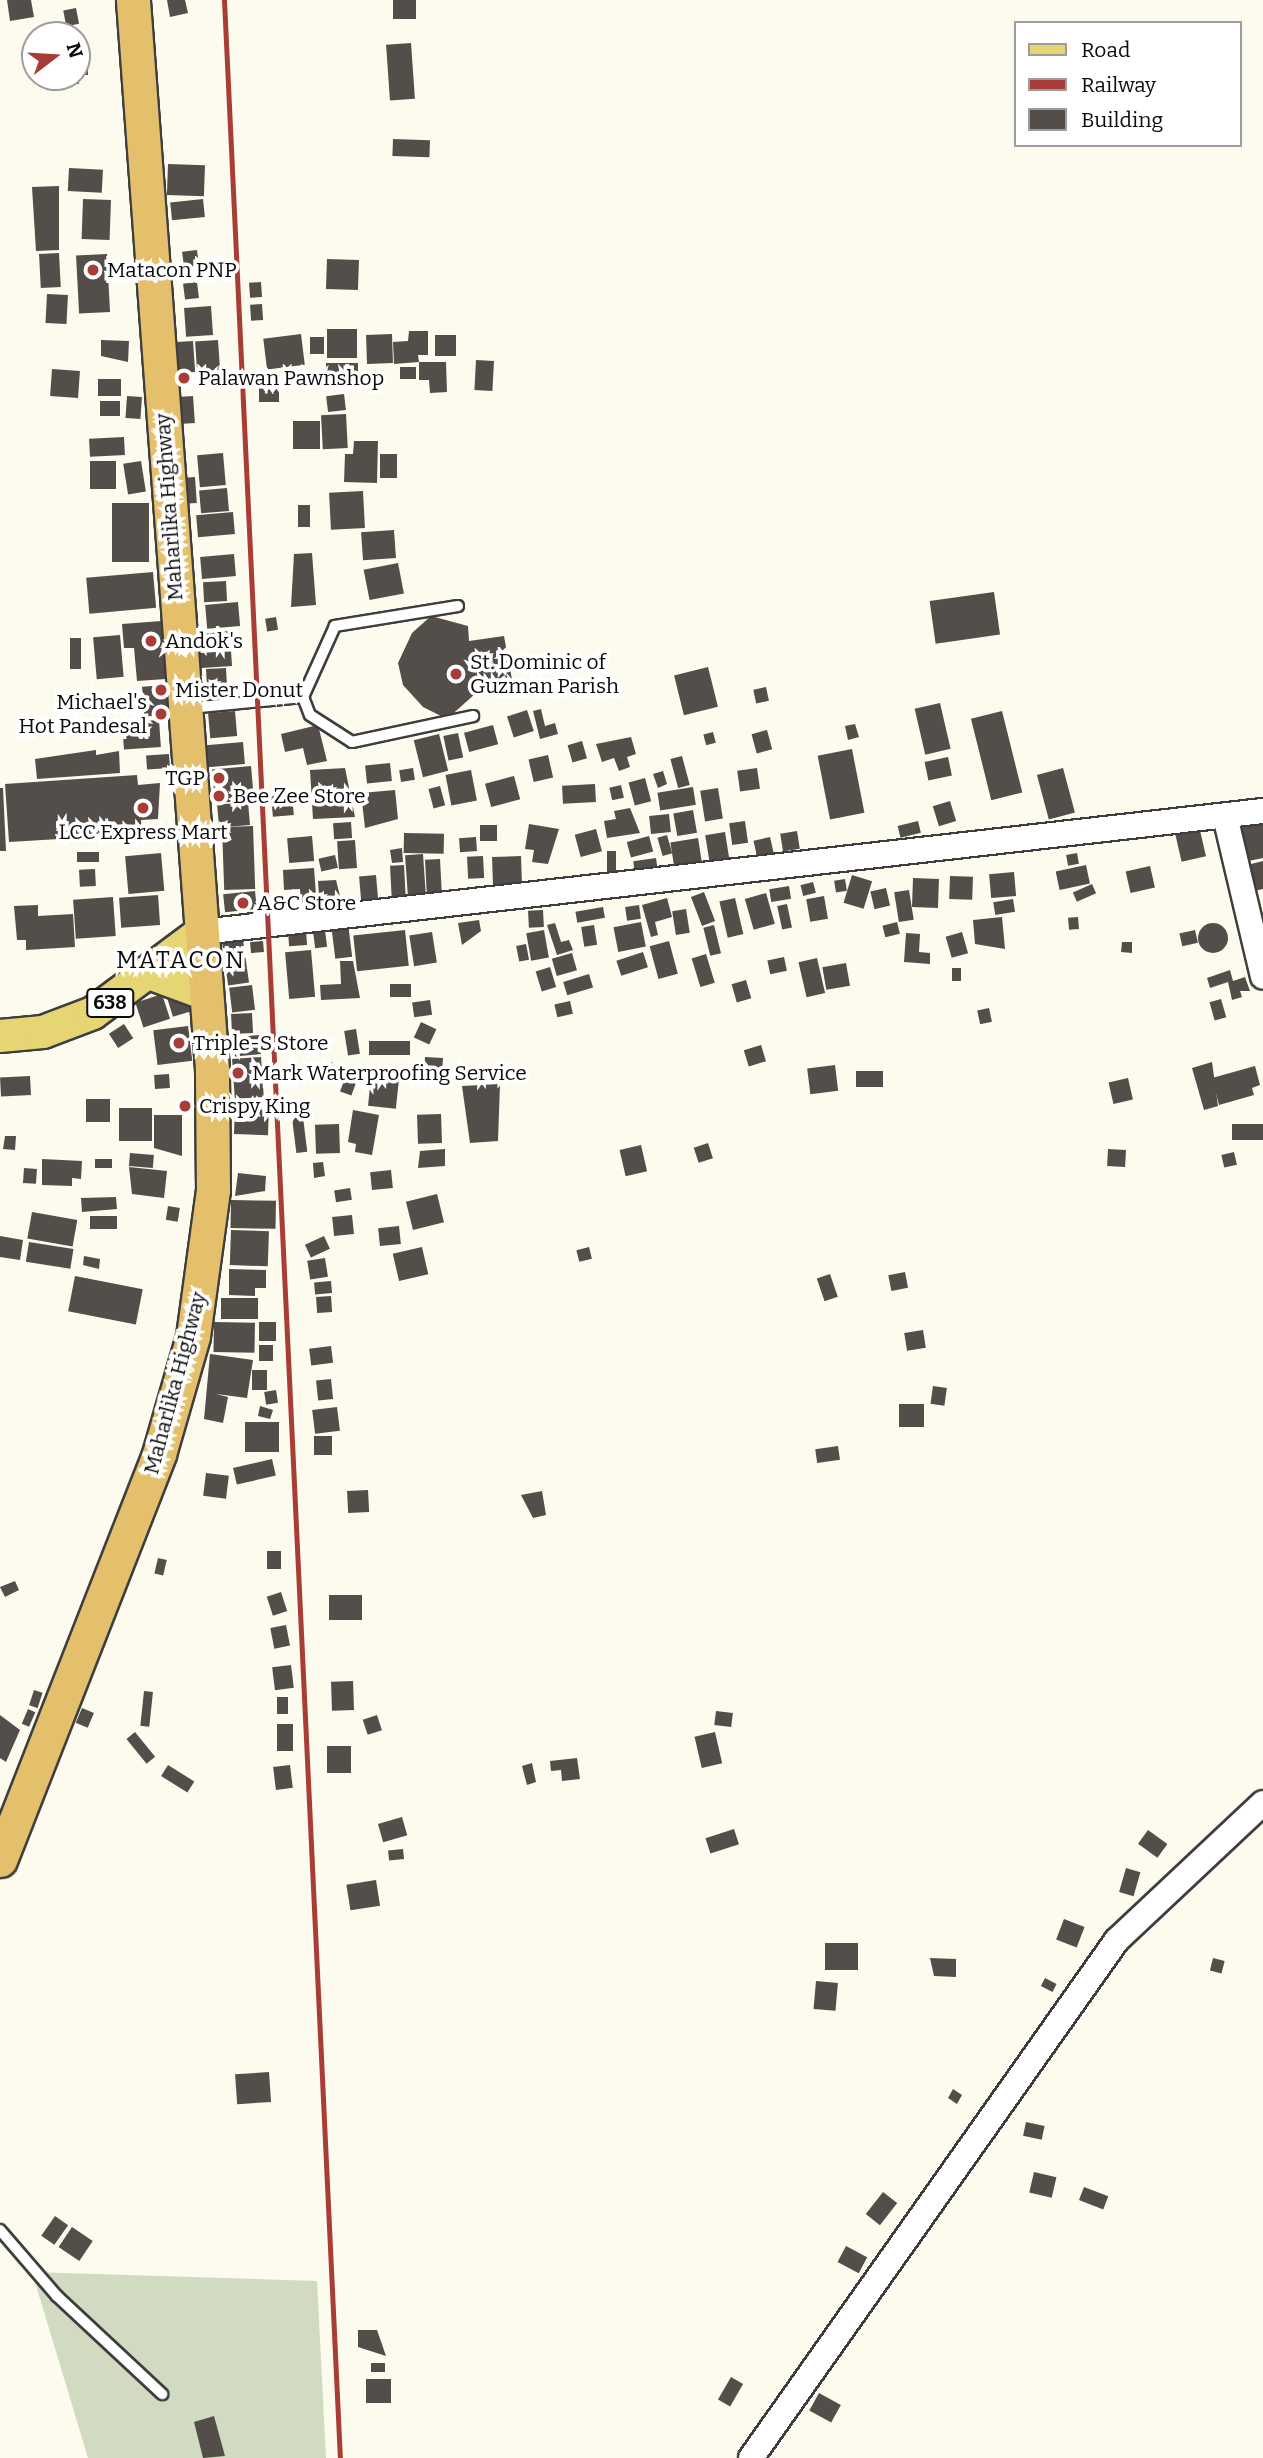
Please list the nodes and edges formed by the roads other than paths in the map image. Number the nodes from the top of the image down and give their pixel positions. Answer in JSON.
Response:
{"nodes":[{"id":1,"x":133,"y":0,"type":"edge"},
{"id":2,"x":458,"y":606,"type":"dead end"},
{"id":3,"x":303,"y":697,"type":"junction"},
{"id":4,"x":185,"y":709,"type":"junction"},
{"id":5,"x":473,"y":716,"type":"dead end"},
{"id":6,"x":1263,"y":811,"type":"edge"},
{"id":7,"x":1225,"y":816,"type":"junction"},
{"id":8,"x":202,"y":932,"type":"junction"},
{"id":9,"x":152,"y":974,"type":"junction"},
{"id":10,"x":1263,"y":977,"type":"edge"},
{"id":11,"x":206,"y":994,"type":"junction"},
{"id":12,"x":0,"y":1036,"type":"edge"},
{"id":13,"x":1263,"y":1803,"type":"edge"},
{"id":14,"x":0,"y":1860,"type":"edge"},
{"id":15,"x":0,"y":2230,"type":"edge"},
{"id":16,"x":162,"y":2394,"type":"dead end"},
{"id":17,"x":751,"y":2458,"type":"edge"}],
"edges":[{"from":1,"to":4,"type":"highway","name":"Maharlika Highway"},
{"from":2,"to":3,"type":"lane"},
{"from":3,"to":4,"type":"lane"},
{"from":3,"to":5,"type":"lane"},
{"from":4,"to":8,"type":"highway","name":"Maharlika Highway"},
{"from":6,"to":7,"type":"street"},
{"from":7,"to":8,"type":"street"},
{"from":7,"to":10,"type":"street"},
{"from":8,"to":9,"type":"main road","number":"638"},
{"from":8,"to":11,"type":"highway","name":"Maharlika Highway"},
{"from":9,"to":11,"type":"main road"},
{"from":9,"to":12,"type":"main road","number":"638"},
{"from":11,"to":14,"type":"highway","name":"Maharlika Highway"},
{"from":13,"to":17,"type":"street"},
{"from":15,"to":16,"type":"lane"}]}
